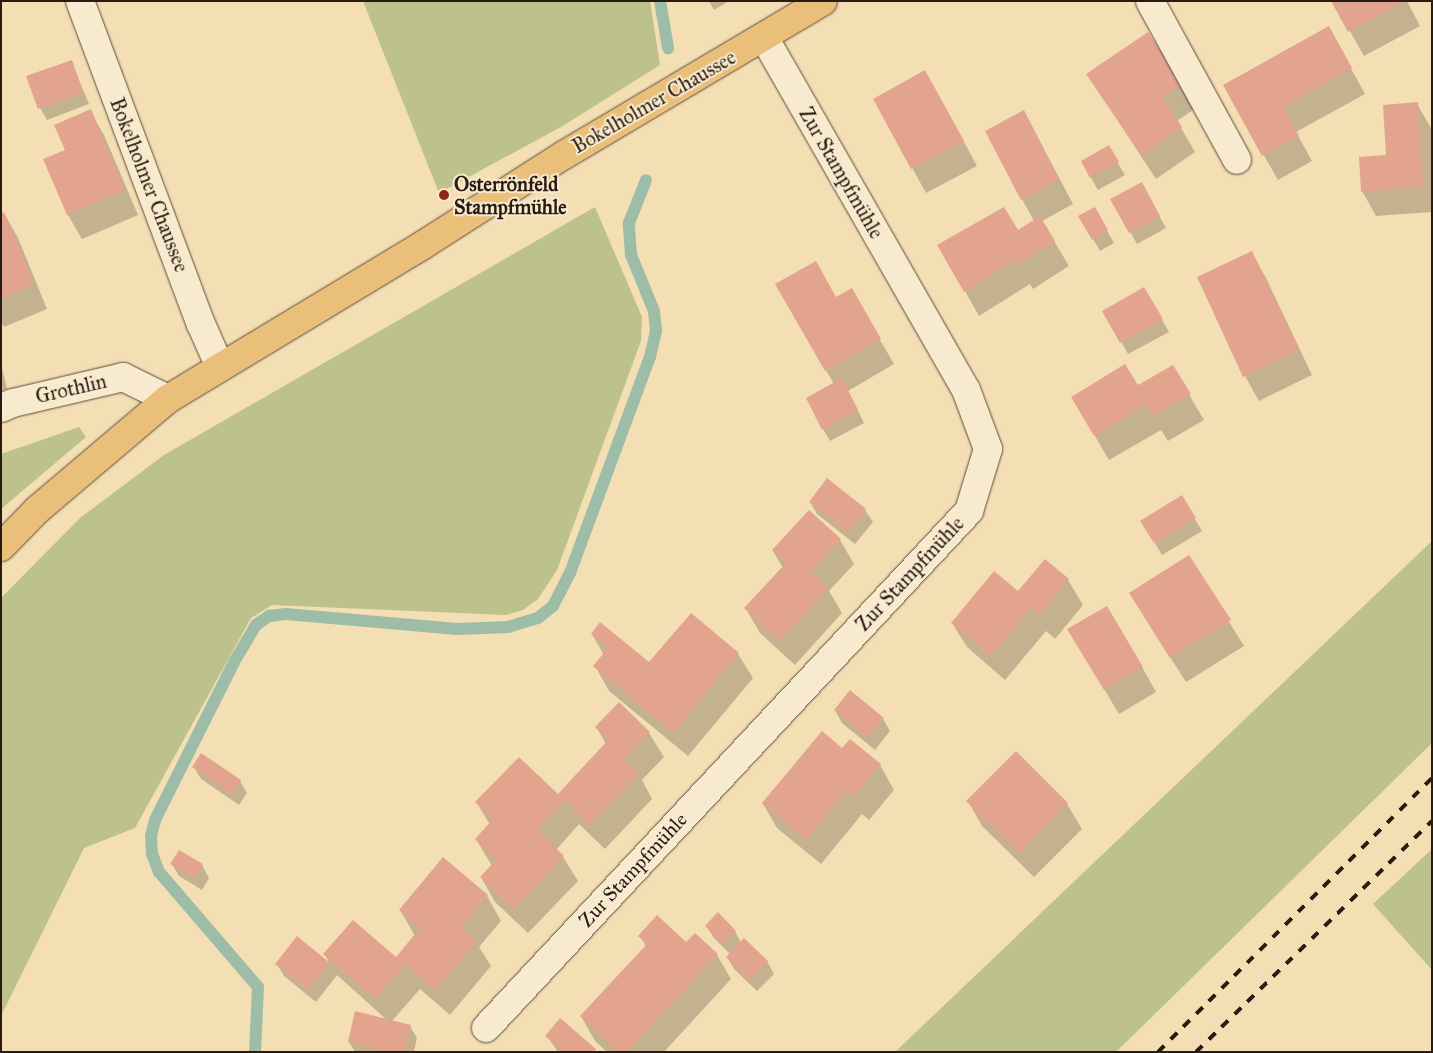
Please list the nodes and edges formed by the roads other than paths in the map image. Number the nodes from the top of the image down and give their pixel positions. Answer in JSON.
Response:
{"nodes":[{"id":1,"x":80,"y":1,"type":"edge"},
{"id":2,"x":824,"y":1,"type":"edge"},
{"id":3,"x":1150,"y":1,"type":"edge"},
{"id":4,"x":764,"y":38,"type":"junction"},
{"id":5,"x":1237,"y":160,"type":"dead end"},
{"id":6,"x":220,"y":367,"type":"junction"},
{"id":7,"x":168,"y":399,"type":"junction"},
{"id":8,"x":1,"y":408,"type":"edge"},
{"id":9,"x":1,"y":547,"type":"edge"},
{"id":10,"x":486,"y":1028,"type":"dead end"}],
"edges":[{"from":1,"to":6,"type":"street","name":"Bokelholmer Chaussee"},
{"from":2,"to":4,"type":"main road","name":"Bokelholmer Chaussee"},
{"from":3,"to":5,"type":"street"},
{"from":4,"to":6,"type":"main road","name":"Bokelholmer Chaussee"},
{"from":4,"to":10,"type":"street","name":"Zur Stampfmühle"},
{"from":6,"to":7,"type":"main road","name":"Bokelholmer Chaussee"},
{"from":7,"to":8,"type":"street","name":"Grothlin"},
{"from":7,"to":9,"type":"main road","name":"Bokelholmer Chaussee"}]}
